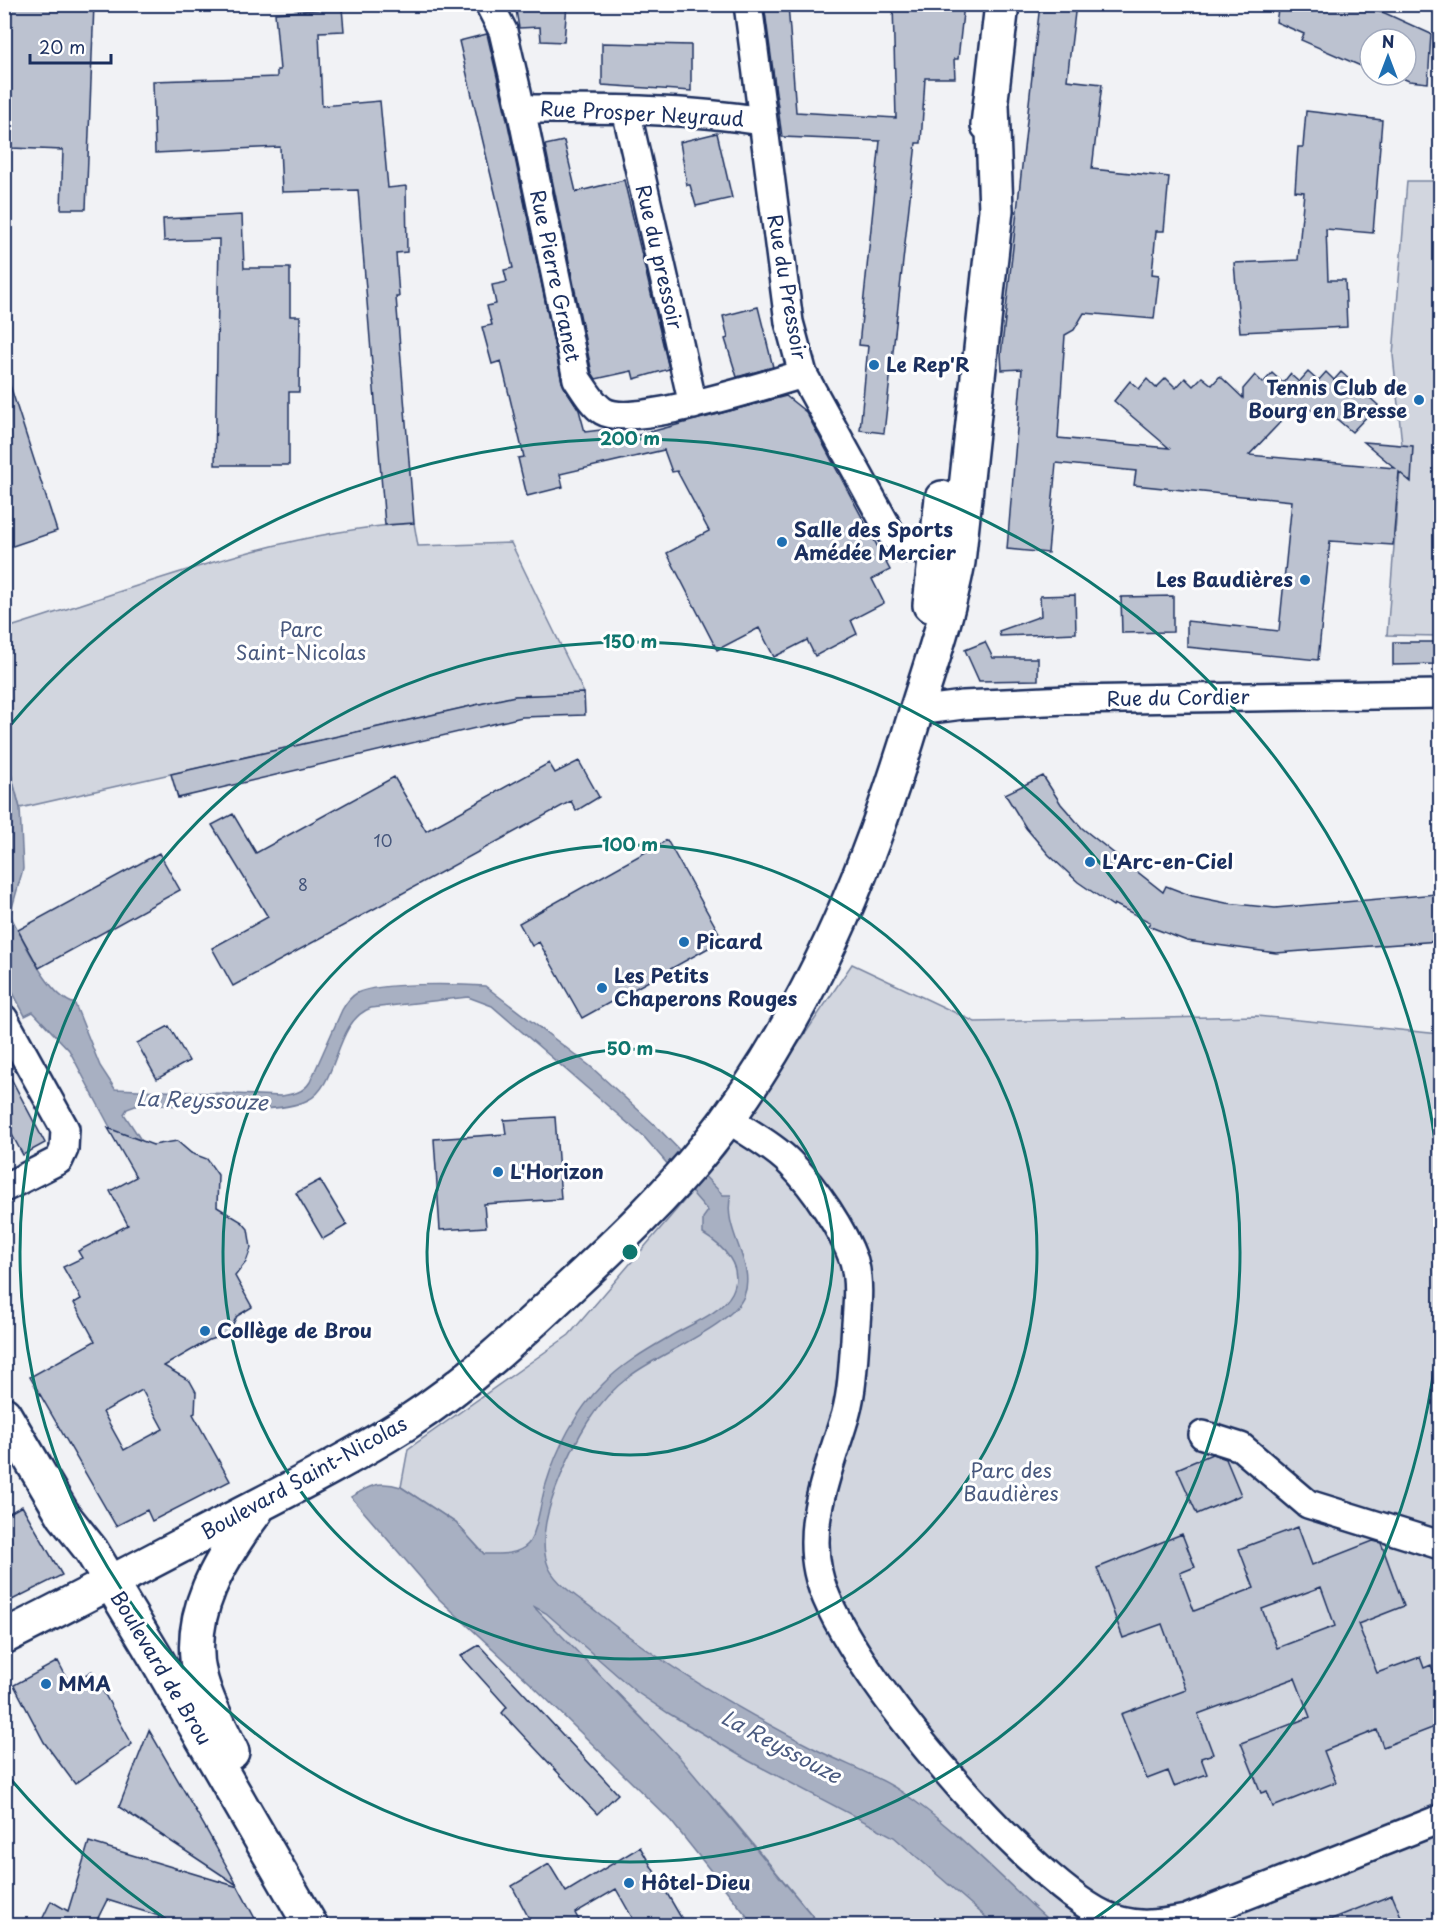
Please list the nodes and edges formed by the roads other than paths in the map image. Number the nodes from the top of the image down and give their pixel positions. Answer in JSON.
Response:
{"nodes":[{"id":1,"x":489,"y":4,"type":"edge"},
{"id":2,"x":748,"y":4,"type":"edge"},
{"id":3,"x":1002,"y":4,"type":"edge"},
{"id":4,"x":992,"y":105,"type":"junction"},
{"id":5,"x":521,"y":109,"type":"junction"},
{"id":6,"x":626,"y":110,"type":"junction"},
{"id":7,"x":762,"y":121,"type":"junction"},
{"id":8,"x":802,"y":374,"type":"junction"},
{"id":9,"x":693,"y":405,"type":"junction"},
{"id":10,"x":936,"y":553,"type":"junction"},
{"id":11,"x":1440,"y":694,"type":"edge"},
{"id":12,"x":917,"y":711,"type":"junction"},
{"id":13,"x":4,"y":1019,"type":"edge"},
{"id":14,"x":727,"y":1118,"type":"junction"},
{"id":15,"x":4,"y":1188,"type":"edge"},
{"id":16,"x":4,"y":1414,"type":"edge"},
{"id":17,"x":1203,"y":1435,"type":"dead end"},
{"id":18,"x":260,"y":1505,"type":"junction"},
{"id":19,"x":1440,"y":1545,"type":"edge"},
{"id":20,"x":110,"y":1582,"type":"junction"},
{"id":21,"x":4,"y":1638,"type":"edge"},
{"id":22,"x":1440,"y":1818,"type":"edge"},
{"id":23,"x":287,"y":1881,"type":"junction"},
{"id":24,"x":311,"y":1926,"type":"edge"}],
"edges":[{"from":1,"to":5,"type":"street","name":"Rue Pierre Granet"},
{"from":2,"to":7,"type":"street","name":"Rue du Pressoir"},
{"from":3,"to":4,"type":"main road","name":"Boulevard Saint-Nicolas"},
{"from":4,"to":10,"type":"main road","name":"Boulevard Saint-Nicolas"},
{"from":4,"to":12,"type":"main road","name":"Boulevard Saint-Nicolas"},
{"from":5,"to":6,"type":"street","name":"Rue Prosper Neyraud"},
{"from":5,"to":9,"type":"street","name":"Rue Pierre Granet"},
{"from":6,"to":7,"type":"street","name":"Rue Prosper Neyraud"},
{"from":6,"to":9,"type":"street","name":"Rue du pressoir"},
{"from":7,"to":8,"type":"street","name":"Rue du Pressoir"},
{"from":8,"to":9,"type":"street","name":"Rue Pierre Granet"},
{"from":8,"to":10,"type":"street","name":"Rue du Pressoir"},
{"from":10,"to":12,"type":"main road","name":"Boulevard Saint-Nicolas"},
{"from":11,"to":12,"type":"street","name":"Rue du Cordier"},
{"from":12,"to":14,"type":"main road","name":"Boulevard Saint-Nicolas"},
{"from":13,"to":15,"type":"street"},
{"from":14,"to":18,"type":"main road","name":"Boulevard Saint-Nicolas"},
{"from":14,"to":22,"type":"street"},
{"from":16,"to":20,"type":"main road","name":"Boulevard de Brou"},
{"from":17,"to":19,"type":"street"},
{"from":18,"to":20,"type":"main road","name":"Boulevard Saint-Nicolas"},
{"from":18,"to":23,"type":"main road"},
{"from":20,"to":21,"type":"main road","name":"Boulevard Saint-Nicolas"},
{"from":20,"to":23,"type":"main road","name":"Boulevard de Brou"},
{"from":23,"to":24,"type":"main road","name":"Boulevard de Brou"}]}
